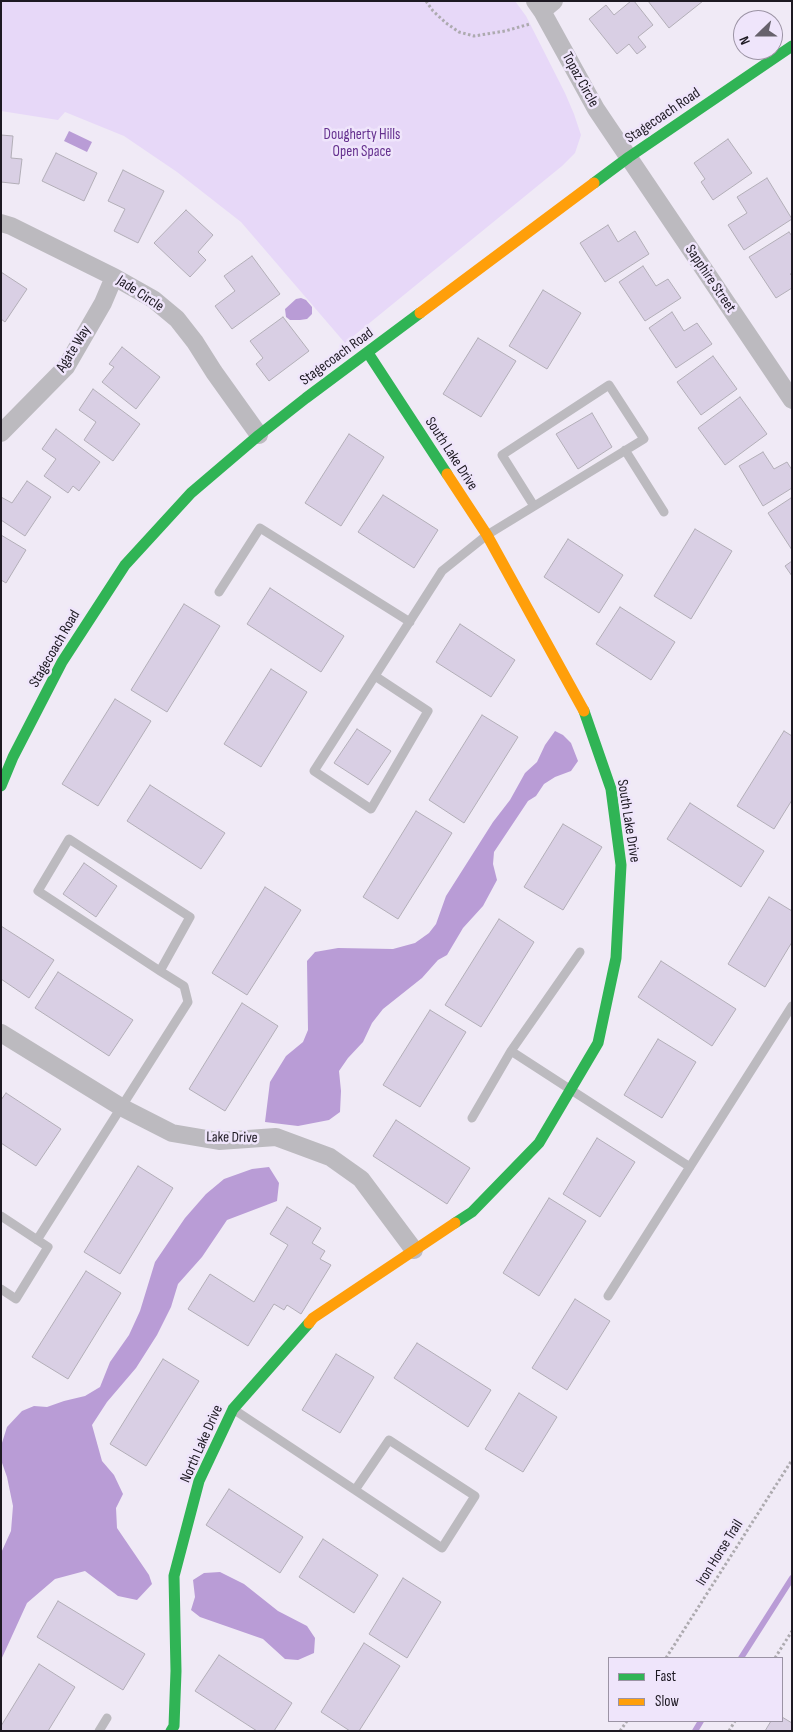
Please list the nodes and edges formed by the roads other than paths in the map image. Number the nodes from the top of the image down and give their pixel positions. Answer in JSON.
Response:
{"nodes":[{"id":1,"x":544,"y":4,"type":"edge"},
{"id":2,"x":792,"y":46,"type":"edge"},
{"id":3,"x":629,"y":157,"type":"junction"},
{"id":4,"x":1,"y":223,"type":"edge"},
{"id":5,"x":114,"y":277,"type":"junction"},
{"id":6,"x":368,"y":353,"type":"junction"},
{"id":7,"x":792,"y":400,"type":"edge"},
{"id":8,"x":1,"y":433,"type":"edge"},
{"id":9,"x":259,"y":434,"type":"junction"},
{"id":10,"x":625,"y":450,"type":"junction"},
{"id":11,"x":534,"y":506,"type":"junction"},
{"id":12,"x":664,"y":512,"type":"dead end"},
{"id":13,"x":487,"y":535,"type":"junction"},
{"id":14,"x":219,"y":592,"type":"dead end"},
{"id":15,"x":410,"y":622,"type":"junction"},
{"id":16,"x":375,"y":676,"type":"junction"},
{"id":17,"x":1,"y":786,"type":"edge"},
{"id":18,"x":580,"y":952,"type":"dead end"},
{"id":19,"x":160,"y":971,"type":"junction"},
{"id":20,"x":792,"y":1006,"type":"edge"},
{"id":21,"x":1,"y":1033,"type":"edge"},
{"id":22,"x":511,"y":1051,"type":"junction"},
{"id":23,"x":571,"y":1089,"type":"junction"},
{"id":24,"x":121,"y":1107,"type":"junction"},
{"id":25,"x":472,"y":1118,"type":"dead end"},
{"id":26,"x":690,"y":1167,"type":"junction"},
{"id":27,"x":1,"y":1216,"type":"edge"},
{"id":28,"x":38,"y":1240,"type":"junction"},
{"id":29,"x":414,"y":1250,"type":"junction"},
{"id":30,"x":1,"y":1289,"type":"edge"},
{"id":31,"x":608,"y":1296,"type":"dead end"},
{"id":32,"x":233,"y":1409,"type":"junction"},
{"id":33,"x":355,"y":1490,"type":"junction"},
{"id":34,"x":107,"y":1718,"type":"dead end"},
{"id":35,"x":99,"y":1731,"type":"edge"},
{"id":36,"x":171,"y":1731,"type":"edge"}],
"edges":[{"from":1,"to":3,"type":"street","name":"Topaz Circle"},
{"from":2,"to":3,"type":"street","name":"Stagecoach Road"},
{"from":3,"to":6,"type":"street","name":"Stagecoach Road"},
{"from":3,"to":7,"type":"street","name":"Sapphire Street"},
{"from":4,"to":5,"type":"street","name":"Jade Circle"},
{"from":5,"to":8,"type":"street","name":"Agate Way"},
{"from":5,"to":9,"type":"street","name":"Jade Circle"},
{"from":6,"to":9,"type":"street","name":"Stagecoach Road"},
{"from":6,"to":13,"type":"street","name":"South Lake Drive"},
{"from":9,"to":17,"type":"street","name":"Stagecoach Road"},
{"from":10,"to":11,"type":"lane"},
{"from":10,"to":11,"type":"lane"},
{"from":10,"to":12,"type":"lane"},
{"from":11,"to":13,"type":"lane"},
{"from":13,"to":15,"type":"lane"},
{"from":13,"to":23,"type":"street","name":"South Lake Drive"},
{"from":14,"to":15,"type":"lane"},
{"from":15,"to":16,"type":"lane"},
{"from":16,"to":16,"type":"lane"},
{"from":18,"to":22,"type":"lane"},
{"from":19,"to":19,"type":"lane"},
{"from":19,"to":24,"type":"lane"},
{"from":20,"to":26,"type":"lane"},
{"from":21,"to":24,"type":"street","name":"Lake Drive"},
{"from":22,"to":23,"type":"lane"},
{"from":22,"to":25,"type":"lane"},
{"from":23,"to":26,"type":"lane"},
{"from":23,"to":29,"type":"street","name":"South Lake Drive"},
{"from":24,"to":28,"type":"lane"},
{"from":24,"to":29,"type":"street","name":"Lake Drive"},
{"from":26,"to":31,"type":"lane"},
{"from":27,"to":28,"type":"lane"},
{"from":28,"to":30,"type":"lane"},
{"from":29,"to":32,"type":"street","name":"North Lake Drive"},
{"from":32,"to":33,"type":"lane"},
{"from":32,"to":36,"type":"street","name":"North Lake Drive"},
{"from":33,"to":33,"type":"lane"},
{"from":34,"to":35,"type":"lane"}]}
